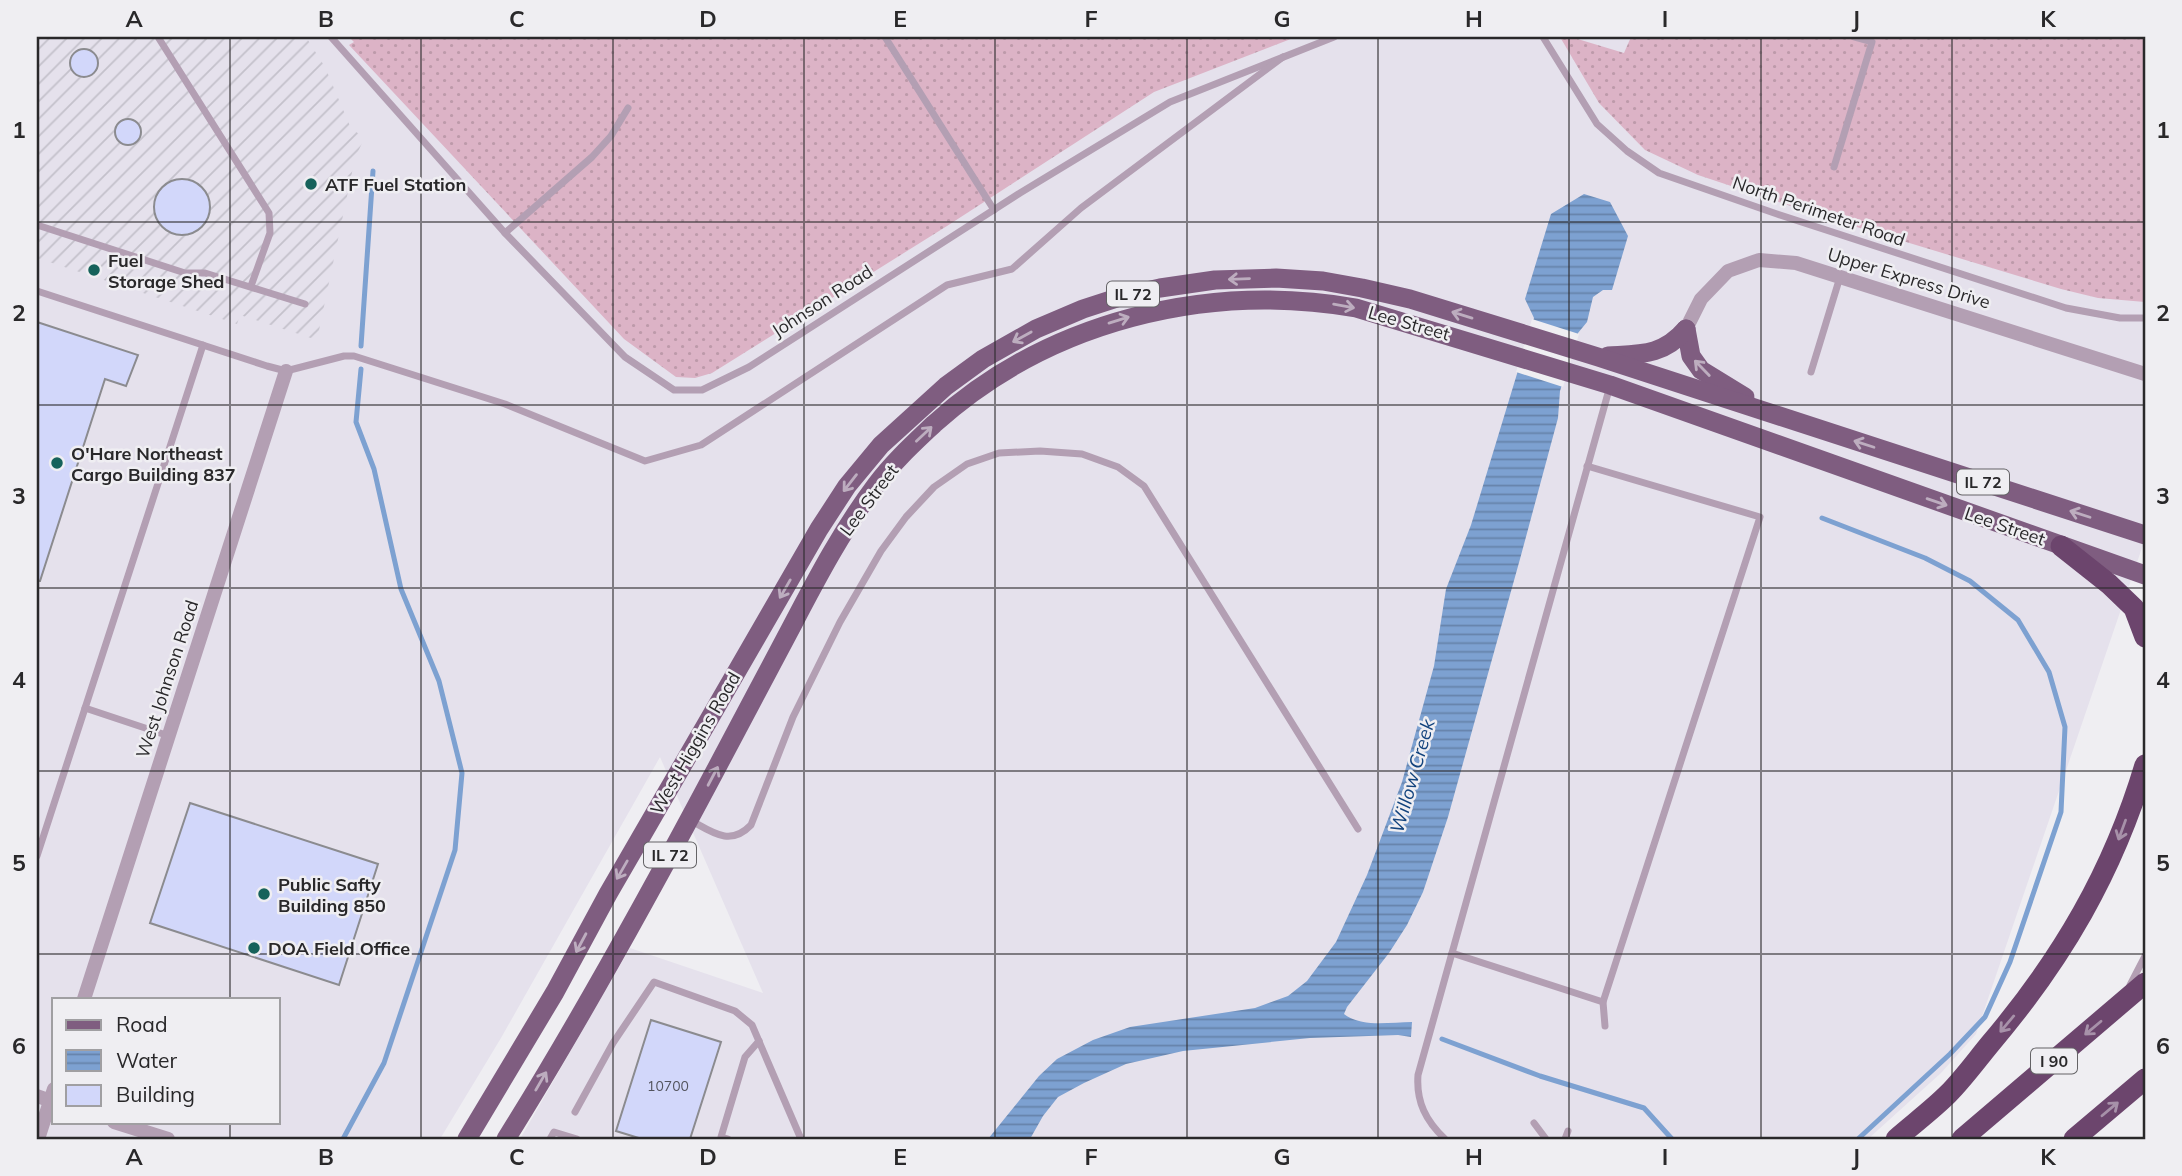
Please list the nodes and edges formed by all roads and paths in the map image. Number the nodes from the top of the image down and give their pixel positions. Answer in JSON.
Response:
{"nodes":[{"id":1,"x":158,"y":37,"type":"edge"},
{"id":2,"x":331,"y":37,"type":"edge"},
{"id":3,"x":885,"y":37,"type":"edge"},
{"id":4,"x":1334,"y":37,"type":"edge"},
{"id":5,"x":1543,"y":37,"type":"edge"},
{"id":6,"x":1854,"y":37,"type":"edge"},
{"id":7,"x":1873,"y":40,"type":"edge"},
{"id":8,"x":1283,"y":57,"type":"junction"},
{"id":9,"x":628,"y":108,"type":"dead end"},
{"id":10,"x":1834,"y":167,"type":"dead end"},
{"id":11,"x":994,"y":209,"type":"junction"},
{"id":12,"x":37,"y":225,"type":"edge"},
{"id":13,"x":505,"y":233,"type":"junction"},
{"id":14,"x":1840,"y":277,"type":"junction"},
{"id":15,"x":251,"y":286,"type":"junction"},
{"id":16,"x":37,"y":291,"type":"edge"},
{"id":17,"x":304,"y":304,"type":"dead end"},
{"id":18,"x":2145,"y":318,"type":"edge"},
{"id":19,"x":1686,"y":328,"type":"junction"},
{"id":20,"x":203,"y":345,"type":"junction"},
{"id":21,"x":1598,"y":357,"type":"junction"},
{"id":22,"x":286,"y":371,"type":"junction"},
{"id":23,"x":1811,"y":372,"type":"dead end"},
{"id":24,"x":2145,"y":373,"type":"edge"},
{"id":25,"x":1610,"y":385,"type":"junction"},
{"id":26,"x":1780,"y":417,"type":"junction"},
{"id":27,"x":1587,"y":466,"type":"junction"},
{"id":28,"x":819,"y":529,"type":"joint"},
{"id":29,"x":2145,"y":534,"type":"edge"},
{"id":30,"x":2061,"y":546,"type":"junction"},
{"id":31,"x":824,"y":565,"type":"joint"},
{"id":32,"x":2145,"y":575,"type":"edge"},
{"id":33,"x":2145,"y":638,"type":"edge"},
{"id":34,"x":85,"y":708,"type":"junction"},
{"id":35,"x":169,"y":736,"type":"junction"},
{"id":36,"x":2145,"y":765,"type":"edge"},
{"id":37,"x":689,"y":820,"type":"junction"},
{"id":38,"x":1358,"y":829,"type":"dead end"},
{"id":39,"x":37,"y":856,"type":"edge"},
{"id":40,"x":1452,"y":953,"type":"junction"},
{"id":41,"x":2145,"y":956,"type":"edge"},
{"id":42,"x":2145,"y":983,"type":"edge"},
{"id":43,"x":83,"y":998,"type":"edge"},
{"id":44,"x":1603,"y":1002,"type":"junction"},
{"id":45,"x":2120,"y":1005,"type":"junction"},
{"id":46,"x":1605,"y":1026,"type":"dead end"},
{"id":47,"x":759,"y":1041,"type":"junction"},
{"id":48,"x":2145,"y":1079,"type":"edge"},
{"id":49,"x":49,"y":1097,"type":"edge"},
{"id":50,"x":575,"y":1112,"type":"dead end"},
{"id":51,"x":1534,"y":1123,"type":"dead end"},
{"id":52,"x":120,"y":1124,"type":"edge"},
{"id":53,"x":1568,"y":1131,"type":"dead end"},
{"id":54,"x":38,"y":1139,"type":"edge"},
{"id":55,"x":168,"y":1139,"type":"edge"},
{"id":56,"x":467,"y":1139,"type":"edge"},
{"id":57,"x":506,"y":1139,"type":"edge"},
{"id":58,"x":550,"y":1139,"type":"edge"},
{"id":59,"x":577,"y":1139,"type":"edge"},
{"id":60,"x":728,"y":1139,"type":"edge"},
{"id":61,"x":801,"y":1139,"type":"edge"},
{"id":62,"x":1445,"y":1139,"type":"edge"},
{"id":63,"x":1546,"y":1139,"type":"edge"},
{"id":64,"x":1565,"y":1139,"type":"edge"},
{"id":65,"x":1896,"y":1139,"type":"edge"},
{"id":66,"x":1962,"y":1139,"type":"edge"},
{"id":67,"x":2074,"y":1139,"type":"edge"}],
"edges":[{"from":1,"to":15,"type":"lane"},
{"from":2,"to":13,"type":"lane","name":"Johnson Road"},
{"from":3,"to":11,"type":"lane"},
{"from":4,"to":8,"type":"lane","name":"Johnson Road"},
{"from":5,"to":18,"type":"lane","name":"North Perimeter Road"},
{"from":6,"to":7,"type":"lane"},
{"from":7,"to":10,"type":"lane"},
{"from":8,"to":11,"type":"lane","name":"Johnson Road"},
{"from":8,"to":22,"type":"lane"},
{"from":9,"to":13,"type":"lane"},
{"from":11,"to":13,"type":"lane","name":"Johnson Road"},
{"from":12,"to":15,"type":"lane"},
{"from":14,"to":19,"type":"street","name":"Upper Express Drive"},
{"from":14,"to":23,"type":"lane"},
{"from":14,"to":24,"type":"street","name":"Upper Express Drive"},
{"from":15,"to":17,"type":"lane"},
{"from":16,"to":20,"type":"lane"},
{"from":19,"to":21,"type":"main road"},
{"from":26,"to":19,"type":"main road","one_way":true},
{"from":20,"to":22,"type":"lane"},
{"from":20,"to":34,"type":"lane"},
{"from":21,"to":26,"type":"main road","name":"Lee Street","number":"IL 72"},
{"from":21,"to":28,"type":"main road","name":"Lee Street","number":"IL 72","one_way":true},
{"from":22,"to":35,"type":"street","name":"West Johnson Road"},
{"from":25,"to":27,"type":"lane"},
{"from":25,"to":30,"type":"main road","name":"Lee Street","number":"IL 72","one_way":true},
{"from":31,"to":25,"type":"main road","name":"Lee Street","number":"IL 72","one_way":true},
{"from":29,"to":26,"type":"main road","name":"Lee Street","number":"IL 72","one_way":true},
{"from":27,"to":40,"type":"lane"},
{"from":27,"to":44,"type":"lane"},
{"from":28,"to":56,"type":"main road","name":"West Higgins Road","number":"IL 72","one_way":true},
{"from":30,"to":32,"type":"main road","number":"IL 72"},
{"from":30,"to":33,"type":"highway"},
{"from":37,"to":31,"type":"main road","name":"West Higgins Road","number":"IL 72","one_way":true},
{"from":34,"to":35,"type":"lane"},
{"from":34,"to":39,"type":"lane"},
{"from":35,"to":43,"type":"street","name":"West Johnson Road"},
{"from":36,"to":65,"type":"highway","one_way":true},
{"from":37,"to":38,"type":"lane"},
{"from":57,"to":37,"type":"main road","name":"West Higgins Road","number":"IL 72","one_way":true},
{"from":40,"to":44,"type":"lane"},
{"from":40,"to":62,"type":"lane"},
{"from":41,"to":45,"type":"lane"},
{"from":42,"to":45,"type":"highway","number":"I 90"},
{"from":44,"to":46,"type":"lane"},
{"from":45,"to":66,"type":"highway","number":"I 90","one_way":true},
{"from":47,"to":50,"type":"lane"},
{"from":47,"to":60,"type":"lane"},
{"from":47,"to":61,"type":"lane"},
{"from":67,"to":48,"type":"highway","one_way":true},
{"from":49,"to":54,"type":"street"},
{"from":51,"to":63,"type":"lane"},
{"from":52,"to":55,"type":"street"},
{"from":53,"to":64,"type":"lane"},
{"from":58,"to":59,"type":"lane"}]}
